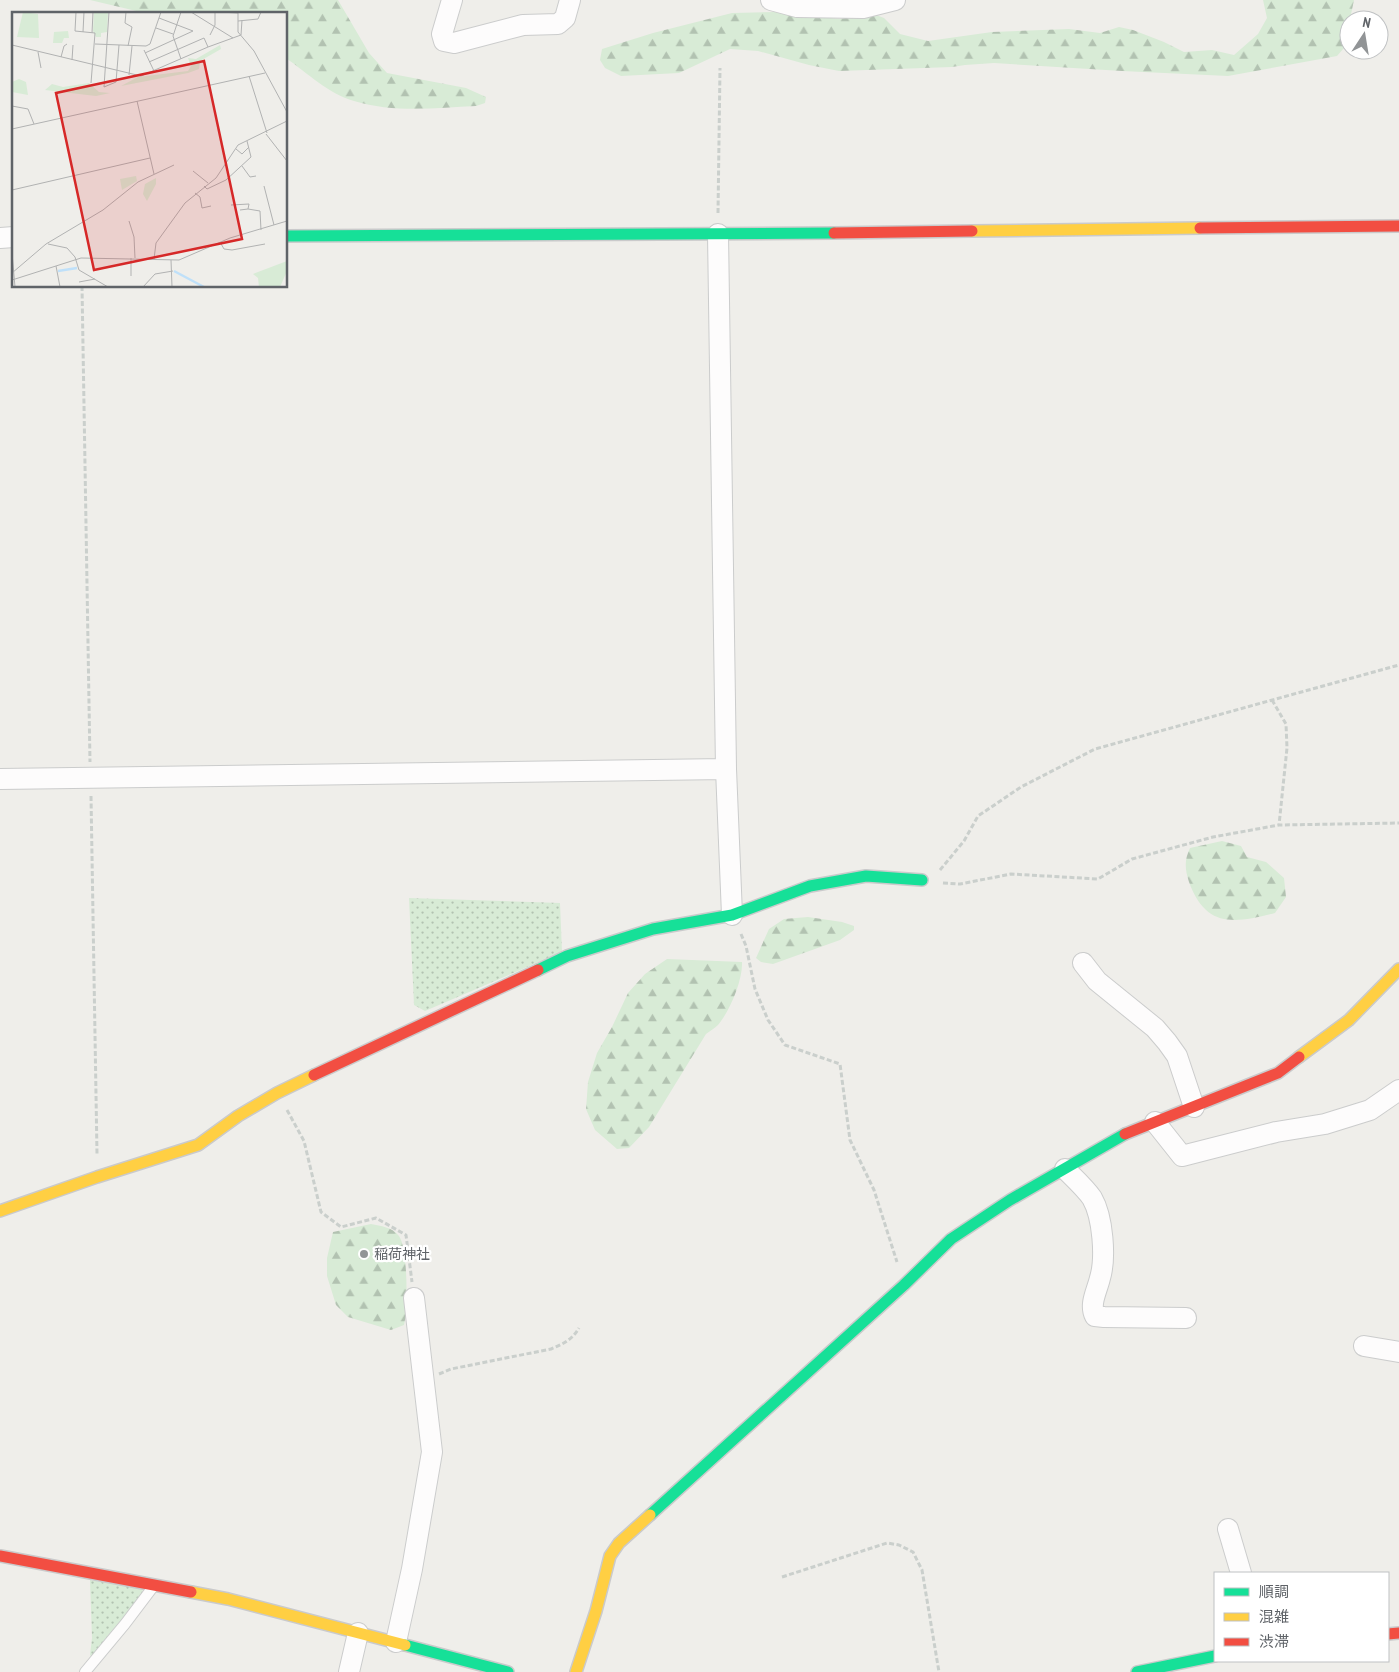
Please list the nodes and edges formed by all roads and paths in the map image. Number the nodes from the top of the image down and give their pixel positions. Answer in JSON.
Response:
{"nodes":[{"id":1,"x":452,"y":0,"type":"edge"},
{"id":2,"x":570,"y":0,"type":"edge"},
{"id":3,"x":771,"y":0,"type":"edge"},
{"id":4,"x":895,"y":0,"type":"edge"},
{"id":5,"x":720,"y":68,"type":"dead end"},
{"id":6,"x":1399,"y":226,"type":"edge"},
{"id":7,"x":718,"y":234,"type":"junction"},
{"id":8,"x":288,"y":236,"type":"edge"},
{"id":9,"x":82,"y":288,"type":"edge"},
{"id":10,"x":1399,"y":666,"type":"edge"},
{"id":11,"x":1272,"y":700,"type":"junction"},
{"id":12,"x":726,"y":769,"type":"junction"},
{"id":13,"x":90,"y":778,"type":"junction"},
{"id":14,"x":0,"y":779,"type":"edge"},
{"id":15,"x":1399,"y":823,"type":"edge"},
{"id":16,"x":1279,"y":825,"type":"junction"},
{"id":17,"x":922,"y":880,"type":"junction"},
{"id":18,"x":732,"y":915,"type":"junction"},
{"id":19,"x":1083,"y":963,"type":"dead end"},
{"id":20,"x":1399,"y":969,"type":"edge"},
{"id":21,"x":1399,"y":1090,"type":"edge"},
{"id":22,"x":277,"y":1093,"type":"junction"},
{"id":23,"x":1194,"y":1107,"type":"junction"},
{"id":24,"x":1155,"y":1122,"type":"junction"},
{"id":25,"x":1065,"y":1169,"type":"junction"},
{"id":26,"x":97,"y":1177,"type":"junction"},
{"id":27,"x":0,"y":1211,"type":"edge"},
{"id":28,"x":904,"y":1285,"type":"junction"},
{"id":29,"x":414,"y":1298,"type":"joint"},
{"id":30,"x":1186,"y":1318,"type":"dead end"},
{"id":31,"x":579,"y":1328,"type":"dead end"},
{"id":32,"x":1364,"y":1346,"type":"dead end"},
{"id":33,"x":1399,"y":1352,"type":"edge"},
{"id":34,"x":424,"y":1379,"type":"junction"},
{"id":35,"x":1228,"y":1530,"type":"dead end"},
{"id":36,"x":0,"y":1556,"type":"edge"},
{"id":37,"x":1241,"y":1572,"type":"edge"},
{"id":38,"x":782,"y":1577,"type":"dead end"},
{"id":39,"x":155,"y":1584,"type":"junction"},
{"id":40,"x":358,"y":1632,"type":"junction"},
{"id":41,"x":396,"y":1642,"type":"junction"},
{"id":42,"x":1204,"y":1663,"type":"edge"},
{"id":43,"x":85,"y":1672,"type":"edge"},
{"id":44,"x":349,"y":1672,"type":"edge"},
{"id":45,"x":508,"y":1672,"type":"edge"},
{"id":46,"x":576,"y":1672,"type":"edge"},
{"id":47,"x":939,"y":1672,"type":"edge"},
{"id":48,"x":1137,"y":1672,"type":"edge"}],
"edges":[{"from":1,"to":2,"type":"street"},
{"from":3,"to":4,"type":"street"},
{"from":5,"to":7,"type":"path"},
{"from":6,"to":7,"type":"street"},
{"from":7,"to":8,"type":"street"},
{"from":7,"to":12,"type":"street"},
{"from":9,"to":13,"type":"path"},
{"from":10,"to":11,"type":"path"},
{"from":11,"to":16,"type":"path"},
{"from":11,"to":17,"type":"path"},
{"from":12,"to":13,"type":"street"},
{"from":12,"to":18,"type":"street"},
{"from":13,"to":14,"type":"street"},
{"from":13,"to":26,"type":"path"},
{"from":15,"to":16,"type":"path"},
{"from":16,"to":17,"type":"path"},
{"from":17,"to":18,"type":"street"},
{"from":18,"to":22,"type":"street"},
{"from":18,"to":28,"type":"path"},
{"from":19,"to":23,"type":"street"},
{"from":20,"to":23,"type":"street"},
{"from":21,"to":24,"type":"street"},
{"from":22,"to":26,"type":"street"},
{"from":22,"to":29,"type":"path"},
{"from":23,"to":24,"type":"street"},
{"from":24,"to":25,"type":"street"},
{"from":25,"to":28,"type":"street"},
{"from":25,"to":30,"type":"street"},
{"from":26,"to":27,"type":"street"},
{"from":28,"to":46,"type":"street"},
{"from":29,"to":34,"type":"street"},
{"from":31,"to":34,"type":"path"},
{"from":32,"to":33,"type":"street"},
{"from":34,"to":41,"type":"street"},
{"from":35,"to":37,"type":"street"},
{"from":36,"to":39,"type":"street"},
{"from":38,"to":47,"type":"path"},
{"from":39,"to":40,"type":"street"},
{"from":39,"to":43,"type":"lane"},
{"from":40,"to":41,"type":"street"},
{"from":40,"to":44,"type":"street"},
{"from":41,"to":45,"type":"street"},
{"from":42,"to":48,"type":"street"}]}
